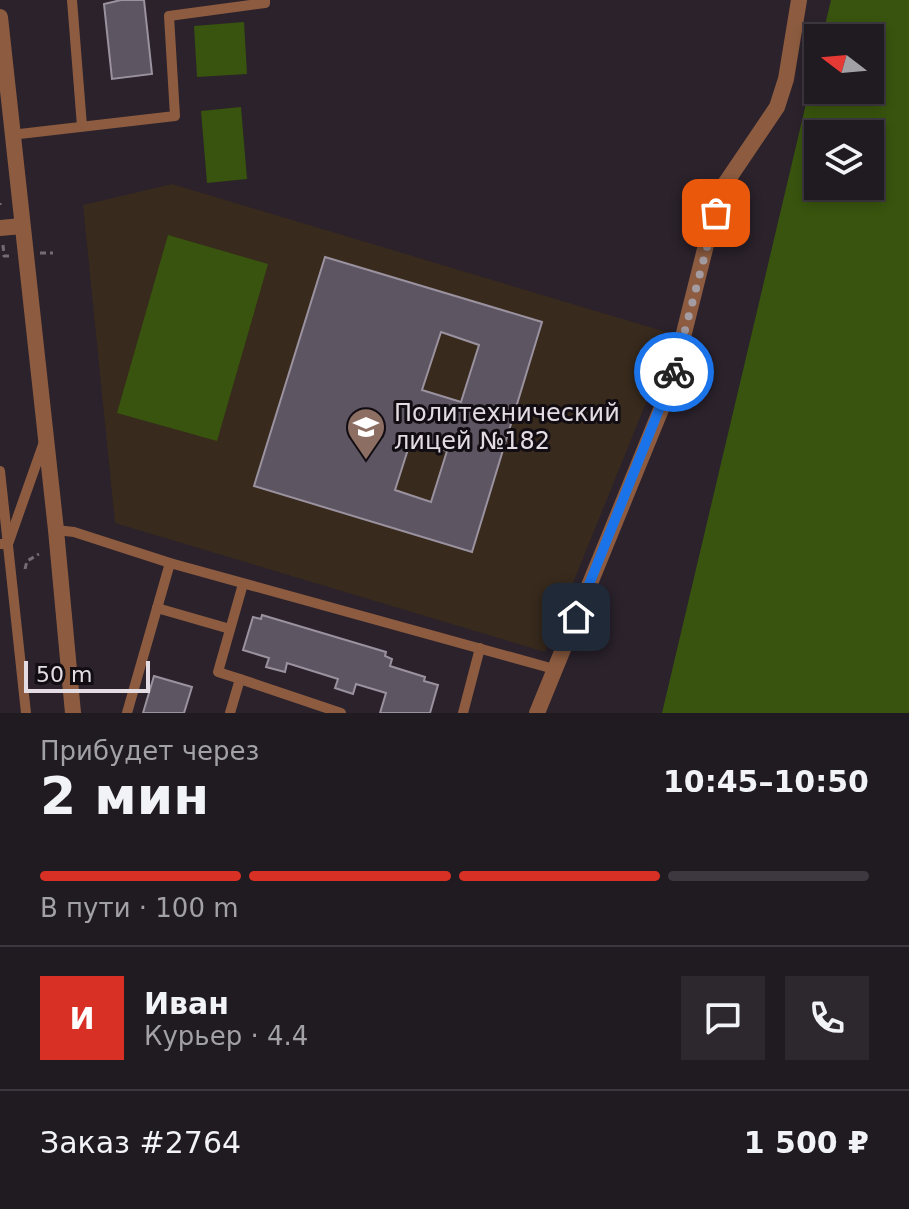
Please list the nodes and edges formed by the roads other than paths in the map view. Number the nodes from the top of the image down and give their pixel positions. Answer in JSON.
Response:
{"nodes":[{"id":1,"x":72,"y":0,"type":"edge"},
{"id":2,"x":265,"y":0,"type":"edge"},
{"id":3,"x":799,"y":0,"type":"edge"},
{"id":4,"x":0,"y":17,"type":"edge"},
{"id":5,"x":82,"y":126,"type":"junction"},
{"id":6,"x":11,"y":135,"type":"junction"},
{"id":7,"x":22,"y":226,"type":"junction"},
{"id":8,"x":1,"y":233,"type":"edge"},
{"id":9,"x":44,"y":440,"type":"junction"},
{"id":10,"x":0,"y":471,"type":"edge"},
{"id":11,"x":56,"y":530,"type":"junction"},
{"id":12,"x":4,"y":544,"type":"edge"},
{"id":13,"x":170,"y":563,"type":"junction"},
{"id":14,"x":243,"y":584,"type":"junction"},
{"id":15,"x":13,"y":590,"type":"junction"},
{"id":16,"x":0,"y":591,"type":"edge"},
{"id":17,"x":157,"y":608,"type":"junction"},
{"id":18,"x":230,"y":629,"type":"junction"},
{"id":19,"x":480,"y":648,"type":"junction"},
{"id":20,"x":554,"y":669,"type":"junction"},
{"id":21,"x":240,"y":679,"type":"junction"},
{"id":22,"x":26,"y":713,"type":"edge"},
{"id":23,"x":73,"y":713,"type":"edge"},
{"id":24,"x":127,"y":713,"type":"edge"},
{"id":25,"x":230,"y":713,"type":"edge"},
{"id":26,"x":341,"y":713,"type":"edge"},
{"id":27,"x":463,"y":713,"type":"edge"},
{"id":28,"x":537,"y":713,"type":"edge"}],
"edges":[{"from":1,"to":5,"type":"lane"},
{"from":2,"to":5,"type":"lane"},
{"from":3,"to":20,"type":"street"},
{"from":4,"to":6,"type":"street"},
{"from":5,"to":6,"type":"lane"},
{"from":6,"to":7,"type":"street"},
{"from":7,"to":8,"type":"street"},
{"from":7,"to":9,"type":"street"},
{"from":9,"to":11,"type":"street"},
{"from":9,"to":12,"type":"lane"},
{"from":10,"to":12,"type":"lane"},
{"from":11,"to":13,"type":"lane"},
{"from":11,"to":23,"type":"street"},
{"from":12,"to":15,"type":"lane"},
{"from":13,"to":14,"type":"lane"},
{"from":13,"to":17,"type":"lane"},
{"from":14,"to":18,"type":"lane"},
{"from":14,"to":19,"type":"lane"},
{"from":15,"to":16,"type":"lane"},
{"from":15,"to":22,"type":"lane"},
{"from":17,"to":18,"type":"lane"},
{"from":17,"to":24,"type":"lane"},
{"from":18,"to":21,"type":"lane"},
{"from":19,"to":20,"type":"lane"},
{"from":19,"to":27,"type":"lane"},
{"from":20,"to":28,"type":"street"},
{"from":21,"to":25,"type":"lane"},
{"from":21,"to":26,"type":"lane"}]}
